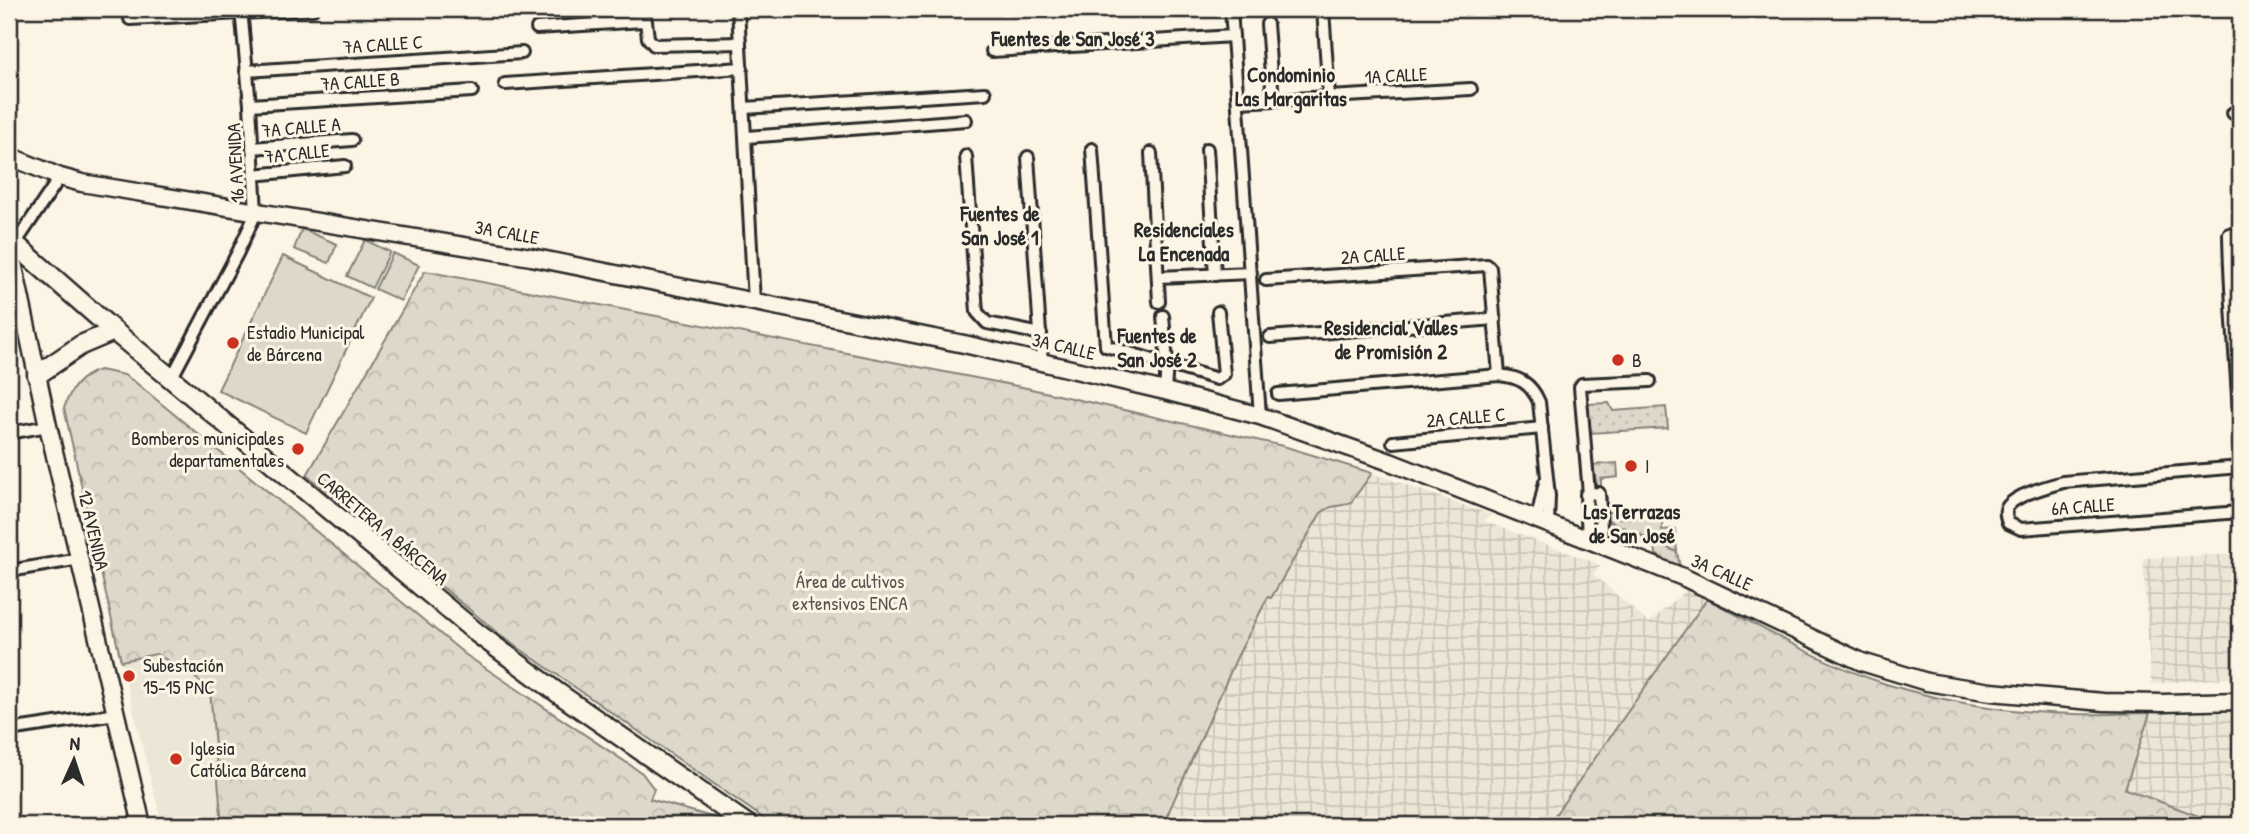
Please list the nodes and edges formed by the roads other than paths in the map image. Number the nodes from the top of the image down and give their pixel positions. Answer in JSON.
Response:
{"nodes":[{"id":1,"x":313,"y":9,"type":"edge"},
{"id":2,"x":738,"y":9,"type":"edge"},
{"id":3,"x":1231,"y":9,"type":"edge"},
{"id":4,"x":1323,"y":10,"type":"edge"},
{"id":5,"x":241,"y":11,"type":"edge"},
{"id":6,"x":130,"y":19,"type":"dead end"},
{"id":7,"x":1268,"y":24,"type":"dead end"},
{"id":8,"x":537,"y":28,"type":"dead end"},
{"id":9,"x":1233,"y":36,"type":"junction"},
{"id":10,"x":740,"y":43,"type":"junction"},
{"id":11,"x":992,"y":51,"type":"dead end"},
{"id":12,"x":522,"y":53,"type":"dead end"},
{"id":13,"x":742,"y":68,"type":"junction"},
{"id":14,"x":246,"y":71,"type":"junction"},
{"id":15,"x":505,"y":84,"type":"dead end"},
{"id":16,"x":1471,"y":89,"type":"dead end"},
{"id":17,"x":472,"y":91,"type":"dead end"},
{"id":18,"x":985,"y":93,"type":"dead end"},
{"id":19,"x":1329,"y":96,"type":"junction"},
{"id":20,"x":1273,"y":100,"type":"junction"},
{"id":21,"x":1240,"y":102,"type":"junction"},
{"id":22,"x":250,"y":105,"type":"junction"},
{"id":23,"x":744,"y":108,"type":"junction"},
{"id":24,"x":966,"y":120,"type":"dead end"},
{"id":25,"x":747,"y":137,"type":"junction"},
{"id":26,"x":352,"y":140,"type":"dead end"},
{"id":27,"x":252,"y":148,"type":"junction"},
{"id":28,"x":1092,"y":149,"type":"dead end"},
{"id":29,"x":1207,"y":149,"type":"dead end"},
{"id":30,"x":1151,"y":153,"type":"dead end"},
{"id":31,"x":9,"y":156,"type":"edge"},
{"id":32,"x":965,"y":156,"type":"dead end"},
{"id":33,"x":1028,"y":157,"type":"dead end"},
{"id":34,"x":345,"y":166,"type":"dead end"},
{"id":35,"x":253,"y":174,"type":"junction"},
{"id":36,"x":60,"y":177,"type":"junction"},
{"id":37,"x":256,"y":213,"type":"junction"},
{"id":38,"x":2229,"y":234,"type":"dead end"},
{"id":39,"x":11,"y":243,"type":"edge"},
{"id":40,"x":1251,"y":273,"type":"junction"},
{"id":41,"x":1215,"y":275,"type":"junction"},
{"id":42,"x":1158,"y":277,"type":"junction"},
{"id":43,"x":1266,"y":280,"type":"dead end"},
{"id":44,"x":13,"y":289,"type":"edge"},
{"id":45,"x":754,"y":302,"type":"junction"},
{"id":46,"x":1159,"y":302,"type":"dead end"},
{"id":47,"x":1218,"y":312,"type":"dead end"},
{"id":48,"x":1163,"y":316,"type":"dead end"},
{"id":49,"x":1495,"y":319,"type":"junction"},
{"id":50,"x":114,"y":331,"type":"junction"},
{"id":51,"x":1041,"y":334,"type":"junction"},
{"id":52,"x":1270,"y":337,"type":"dead end"},
{"id":53,"x":1042,"y":362,"type":"junction"},
{"id":54,"x":1167,"y":363,"type":"junction"},
{"id":55,"x":37,"y":375,"type":"junction"},
{"id":56,"x":1499,"y":375,"type":"junction"},
{"id":57,"x":171,"y":379,"type":"junction"},
{"id":58,"x":1650,"y":381,"type":"dead end"},
{"id":59,"x":1165,"y":391,"type":"junction"},
{"id":60,"x":1278,"y":394,"type":"dead end"},
{"id":61,"x":1260,"y":415,"type":"junction"},
{"id":62,"x":48,"y":426,"type":"junction"},
{"id":63,"x":1542,"y":428,"type":"junction"},
{"id":64,"x":2240,"y":432,"type":"edge"},
{"id":65,"x":9,"y":433,"type":"edge"},
{"id":66,"x":1393,"y":442,"type":"dead end"},
{"id":67,"x":2240,"y":467,"type":"edge"},
{"id":68,"x":2240,"y":512,"type":"edge"},
{"id":69,"x":1543,"y":522,"type":"junction"},
{"id":70,"x":1595,"y":542,"type":"junction"},
{"id":71,"x":80,"y":559,"type":"junction"},
{"id":72,"x":10,"y":574,"type":"edge"},
{"id":73,"x":9,"y":700,"type":"edge"},
{"id":74,"x":2240,"y":701,"type":"edge"},
{"id":75,"x":116,"y":714,"type":"junction"},
{"id":76,"x":9,"y":730,"type":"edge"},
{"id":77,"x":142,"y":825,"type":"edge"},
{"id":78,"x":748,"y":825,"type":"edge"}],
"edges":[{"from":1,"to":5,"type":"street"},
{"from":2,"to":10,"type":"street"},
{"from":3,"to":9,"type":"street"},
{"from":4,"to":19,"type":"street"},
{"from":5,"to":6,"type":"street"},
{"from":5,"to":14,"type":"street","name":"16 AVENIDA"},
{"from":7,"to":20,"type":"street"},
{"from":8,"to":10,"type":"street"},
{"from":9,"to":11,"type":"street"},
{"from":9,"to":21,"type":"street"},
{"from":10,"to":13,"type":"street"},
{"from":12,"to":14,"type":"street","name":"7A CALLE C"},
{"from":13,"to":15,"type":"street"},
{"from":13,"to":23,"type":"street"},
{"from":14,"to":22,"type":"street","name":"16 AVENIDA"},
{"from":16,"to":19,"type":"street","name":"1A CALLE"},
{"from":17,"to":22,"type":"street","name":"7A CALLE B"},
{"from":18,"to":23,"type":"street"},
{"from":19,"to":20,"type":"street","name":"1A CALLE"},
{"from":20,"to":21,"type":"street","name":"1A CALLE"},
{"from":21,"to":40,"type":"street"},
{"from":22,"to":27,"type":"street","name":"16 AVENIDA"},
{"from":23,"to":25,"type":"street"},
{"from":24,"to":25,"type":"street"},
{"from":25,"to":45,"type":"street"},
{"from":26,"to":27,"type":"street","name":"7A CALLE A"},
{"from":27,"to":35,"type":"street","name":"16 AVENIDA"},
{"from":28,"to":54,"type":"street"},
{"from":29,"to":41,"type":"street"},
{"from":30,"to":42,"type":"street"},
{"from":31,"to":36,"type":"main road","name":"3A CALLE"},
{"from":32,"to":51,"type":"street"},
{"from":33,"to":51,"type":"street"},
{"from":34,"to":35,"type":"street","name":"7A CALLE"},
{"from":35,"to":37,"type":"street","name":"16 AVENIDA"},
{"from":36,"to":37,"type":"main road","name":"3A CALLE"},
{"from":36,"to":39,"type":"street"},
{"from":37,"to":45,"type":"main road","name":"3A CALLE"},
{"from":37,"to":57,"type":"street","name":"16 AVENIDA"},
{"from":38,"to":64,"type":"street"},
{"from":39,"to":44,"type":"main road","name":"12 AVENIDA"},
{"from":39,"to":50,"type":"main road","name":"CARRETERA A BÁRCENA"},
{"from":40,"to":41,"type":"street"},
{"from":40,"to":61,"type":"street"},
{"from":41,"to":42,"type":"street"},
{"from":42,"to":46,"type":"street"},
{"from":43,"to":49,"type":"street","name":"2A CALLE"},
{"from":44,"to":55,"type":"main road","name":"12 AVENIDA"},
{"from":45,"to":53,"type":"main road","name":"3A CALLE"},
{"from":47,"to":54,"type":"street"},
{"from":48,"to":54,"type":"street"},
{"from":49,"to":52,"type":"street"},
{"from":49,"to":56,"type":"street"},
{"from":50,"to":55,"type":"main road"},
{"from":50,"to":57,"type":"main road","name":"CARRETERA A BÁRCENA"},
{"from":51,"to":53,"type":"street"},
{"from":53,"to":59,"type":"main road","name":"3A CALLE"},
{"from":54,"to":59,"type":"street"},
{"from":55,"to":62,"type":"main road","name":"12 AVENIDA"},
{"from":56,"to":60,"type":"street"},
{"from":56,"to":63,"type":"street"},
{"from":57,"to":78,"type":"main road","name":"CARRETERA A BÁRCENA"},
{"from":58,"to":70,"type":"street"},
{"from":59,"to":61,"type":"main road","name":"3A CALLE"},
{"from":61,"to":69,"type":"main road","name":"3A CALLE"},
{"from":62,"to":65,"type":"street"},
{"from":62,"to":71,"type":"main road","name":"12 AVENIDA"},
{"from":63,"to":66,"type":"street","name":"2A CALLE C"},
{"from":63,"to":69,"type":"street"},
{"from":67,"to":68,"type":"street","name":"6A CALLE"},
{"from":69,"to":70,"type":"main road","name":"3A CALLE"},
{"from":70,"to":74,"type":"main road","name":"3A CALLE"},
{"from":71,"to":72,"type":"street"},
{"from":71,"to":75,"type":"main road","name":"12 AVENIDA"},
{"from":73,"to":76,"type":"street"},
{"from":75,"to":76,"type":"street"},
{"from":75,"to":77,"type":"main road","name":"12 AVENIDA"}]}
